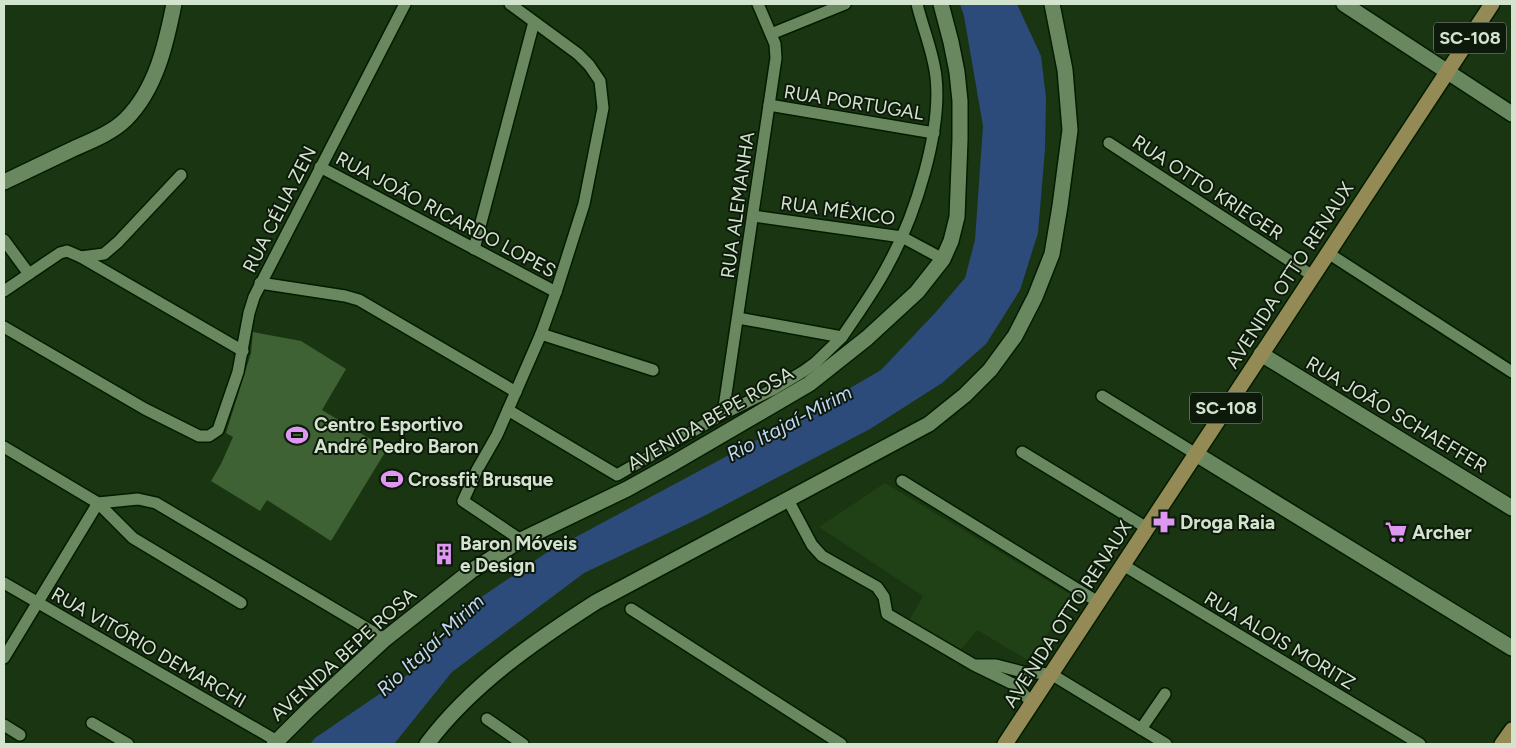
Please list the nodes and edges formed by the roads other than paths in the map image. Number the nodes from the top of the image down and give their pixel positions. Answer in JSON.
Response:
{"nodes":[{"id":1,"x":174,"y":4,"type":"edge"},
{"id":2,"x":405,"y":4,"type":"edge"},
{"id":3,"x":510,"y":4,"type":"edge"},
{"id":4,"x":758,"y":4,"type":"edge"},
{"id":5,"x":845,"y":4,"type":"edge"},
{"id":6,"x":917,"y":4,"type":"edge"},
{"id":7,"x":941,"y":4,"type":"edge"},
{"id":8,"x":1052,"y":4,"type":"edge"},
{"id":9,"x":1344,"y":4,"type":"edge"},
{"id":10,"x":1492,"y":4,"type":"edge"},
{"id":11,"x":534,"y":22,"type":"junction"},
{"id":12,"x":771,"y":34,"type":"junction"},
{"id":13,"x":1447,"y":72,"type":"junction"},
{"id":14,"x":769,"y":105,"type":"junction"},
{"id":15,"x":1512,"y":114,"type":"edge"},
{"id":16,"x":934,"y":133,"type":"junction"},
{"id":17,"x":1109,"y":143,"type":"dead end"},
{"id":18,"x":320,"y":167,"type":"junction"},
{"id":19,"x":181,"y":175,"type":"dead end"},
{"id":20,"x":4,"y":182,"type":"edge"},
{"id":21,"x":753,"y":216,"type":"junction"},
{"id":22,"x":902,"y":238,"type":"junction"},
{"id":23,"x":4,"y":240,"type":"edge"},
{"id":24,"x":474,"y":249,"type":"junction"},
{"id":25,"x":1328,"y":253,"type":"junction"},
{"id":26,"x":81,"y":257,"type":"junction"},
{"id":27,"x":943,"y":259,"type":"junction"},
{"id":28,"x":29,"y":274,"type":"junction"},
{"id":29,"x":1312,"y":276,"type":"junction"},
{"id":30,"x":260,"y":283,"type":"junction"},
{"id":31,"x":4,"y":291,"type":"edge"},
{"id":32,"x":556,"y":292,"type":"junction"},
{"id":33,"x":738,"y":318,"type":"junction"},
{"id":34,"x":4,"y":327,"type":"edge"},
{"id":35,"x":541,"y":334,"type":"junction"},
{"id":36,"x":842,"y":337,"type":"junction"},
{"id":37,"x":243,"y":351,"type":"junction"},
{"id":38,"x":1261,"y":354,"type":"junction"},
{"id":39,"x":653,"y":370,"type":"dead end"},
{"id":40,"x":1512,"y":372,"type":"edge"},
{"id":41,"x":516,"y":392,"type":"junction"},
{"id":42,"x":1102,"y":396,"type":"dead end"},
{"id":43,"x":508,"y":410,"type":"junction"},
{"id":44,"x":723,"y":414,"type":"junction"},
{"id":45,"x":4,"y":447,"type":"edge"},
{"id":46,"x":1022,"y":452,"type":"dead end"},
{"id":47,"x":1196,"y":454,"type":"junction"},
{"id":48,"x":902,"y":481,"type":"dead end"},
{"id":49,"x":787,"y":498,"type":"junction"},
{"id":50,"x":98,"y":502,"type":"junction"},
{"id":51,"x":1512,"y":508,"type":"edge"},
{"id":52,"x":1147,"y":528,"type":"junction"},
{"id":53,"x":521,"y":540,"type":"junction"},
{"id":54,"x":1122,"y":565,"type":"junction"},
{"id":55,"x":4,"y":583,"type":"edge"},
{"id":56,"x":1098,"y":602,"type":"junction"},
{"id":57,"x":37,"y":603,"type":"junction"},
{"id":58,"x":241,"y":603,"type":"dead end"},
{"id":59,"x":631,"y":608,"type":"dead end"},
{"id":60,"x":385,"y":638,"type":"junction"},
{"id":61,"x":1512,"y":648,"type":"edge"},
{"id":62,"x":4,"y":658,"type":"edge"},
{"id":63,"x":974,"y":665,"type":"junction"},
{"id":64,"x":1051,"y":674,"type":"junction"},
{"id":65,"x":1165,"y":694,"type":"dead end"},
{"id":66,"x":1032,"y":703,"type":"junction"},
{"id":67,"x":487,"y":719,"type":"dead end"},
{"id":68,"x":92,"y":723,"type":"dead end"},
{"id":69,"x":4,"y":725,"type":"edge"},
{"id":70,"x":1141,"y":729,"type":"junction"},
{"id":71,"x":1512,"y":730,"type":"edge"},
{"id":72,"x":20,"y":735,"type":"dead end"},
{"id":73,"x":276,"y":743,"type":"edge"},
{"id":74,"x":128,"y":744,"type":"edge"},
{"id":75,"x":427,"y":744,"type":"edge"},
{"id":76,"x":523,"y":744,"type":"edge"},
{"id":77,"x":841,"y":744,"type":"edge"},
{"id":78,"x":1004,"y":744,"type":"edge"},
{"id":79,"x":1166,"y":744,"type":"edge"},
{"id":80,"x":1420,"y":744,"type":"edge"},
{"id":81,"x":1502,"y":744,"type":"edge"}],
"edges":[{"from":1,"to":20,"type":"main road"},
{"from":2,"to":18,"type":"street","name":"RUA CÉLIA ZEN"},
{"from":3,"to":11,"type":"street"},
{"from":4,"to":12,"type":"street","name":"RUA ALEMANHA"},
{"from":5,"to":12,"type":"street"},
{"from":6,"to":16,"type":"street"},
{"from":7,"to":27,"type":"main road","name":"AVENIDA BEPE ROSA"},
{"from":8,"to":49,"type":"main road"},
{"from":9,"to":13,"type":"main road"},
{"from":10,"to":13,"type":"main road","name":"AVENIDA OTTO RENAUX","number":"SC-108"},
{"from":11,"to":24,"type":"street"},
{"from":11,"to":32,"type":"street"},
{"from":12,"to":14,"type":"street","name":"RUA ALEMANHA"},
{"from":13,"to":15,"type":"main road"},
{"from":13,"to":25,"type":"main road","name":"AVENIDA OTTO RENAUX","number":"SC-108"},
{"from":14,"to":16,"type":"street","name":"RUA PORTUGAL"},
{"from":14,"to":21,"type":"street","name":"RUA ALEMANHA"},
{"from":16,"to":22,"type":"street"},
{"from":17,"to":29,"type":"street","name":"RUA OTTO KRIEGER"},
{"from":18,"to":24,"type":"street","name":"RUA JOÃO RICARDO LOPES"},
{"from":18,"to":30,"type":"street","name":"RUA CÉLIA ZEN"},
{"from":19,"to":26,"type":"street"},
{"from":21,"to":22,"type":"street","name":"RUA MÉXICO"},
{"from":21,"to":33,"type":"street","name":"RUA ALEMANHA"},
{"from":22,"to":27,"type":"street","name":"RUA MÉXICO"},
{"from":22,"to":36,"type":"street"},
{"from":23,"to":28,"type":"street"},
{"from":24,"to":32,"type":"street","name":"RUA JOÃO RICARDO LOPES"},
{"from":25,"to":29,"type":"main road","name":"AVENIDA OTTO RENAUX","number":"SC-108"},
{"from":25,"to":40,"type":"street"},
{"from":26,"to":28,"type":"street"},
{"from":26,"to":37,"type":"street"},
{"from":27,"to":53,"type":"main road","name":"AVENIDA BEPE ROSA"},
{"from":28,"to":31,"type":"street"},
{"from":29,"to":38,"type":"main road","name":"AVENIDA OTTO RENAUX","number":"SC-108"},
{"from":30,"to":37,"type":"street","name":"RUA CÉLIA ZEN"},
{"from":30,"to":41,"type":"street"},
{"from":32,"to":35,"type":"street"},
{"from":33,"to":36,"type":"street"},
{"from":33,"to":44,"type":"street","name":"RUA ALEMANHA"},
{"from":34,"to":37,"type":"street","name":"RUA CÉLIA ZEN"},
{"from":35,"to":39,"type":"street"},
{"from":35,"to":41,"type":"street"},
{"from":36,"to":44,"type":"street"},
{"from":38,"to":47,"type":"main road","name":"AVENIDA OTTO RENAUX","number":"SC-108"},
{"from":38,"to":51,"type":"main road","name":"RUA JOÃO SCHAEFFER"},
{"from":41,"to":43,"type":"street"},
{"from":42,"to":47,"type":"street"},
{"from":43,"to":44,"type":"street"},
{"from":43,"to":53,"type":"street"},
{"from":45,"to":50,"type":"street"},
{"from":46,"to":52,"type":"street"},
{"from":47,"to":52,"type":"main road","name":"AVENIDA OTTO RENAUX","number":"SC-108"},
{"from":47,"to":61,"type":"main road"},
{"from":48,"to":56,"type":"street"},
{"from":49,"to":63,"type":"street"},
{"from":49,"to":75,"type":"main road"},
{"from":50,"to":57,"type":"street"},
{"from":50,"to":58,"type":"street"},
{"from":50,"to":60,"type":"street"},
{"from":52,"to":54,"type":"main road","name":"AVENIDA OTTO RENAUX","number":"SC-108"},
{"from":53,"to":60,"type":"main road","name":"AVENIDA BEPE ROSA"},
{"from":54,"to":56,"type":"main road","name":"AVENIDA OTTO RENAUX","number":"SC-108"},
{"from":54,"to":80,"type":"street","name":"RUA ALOIS MORITZ"},
{"from":55,"to":57,"type":"street","name":"RUA VITÓRIO DEMARCHI"},
{"from":56,"to":64,"type":"main road","name":"AVENIDA OTTO RENAUX","number":"SC-108"},
{"from":57,"to":62,"type":"street"},
{"from":57,"to":73,"type":"street","name":"RUA VITÓRIO DEMARCHI"},
{"from":59,"to":77,"type":"street"},
{"from":60,"to":73,"type":"main road","name":"AVENIDA BEPE ROSA"},
{"from":63,"to":64,"type":"street"},
{"from":63,"to":66,"type":"street"},
{"from":64,"to":66,"type":"main road","name":"AVENIDA OTTO RENAUX","number":"SC-108"},
{"from":64,"to":70,"type":"street"},
{"from":65,"to":70,"type":"street"},
{"from":66,"to":78,"type":"main road","name":"AVENIDA OTTO RENAUX","number":"SC-108"},
{"from":67,"to":76,"type":"street"},
{"from":68,"to":74,"type":"street"},
{"from":69,"to":72,"type":"street"},
{"from":70,"to":79,"type":"street"},
{"from":71,"to":81,"type":"main road"}]}
